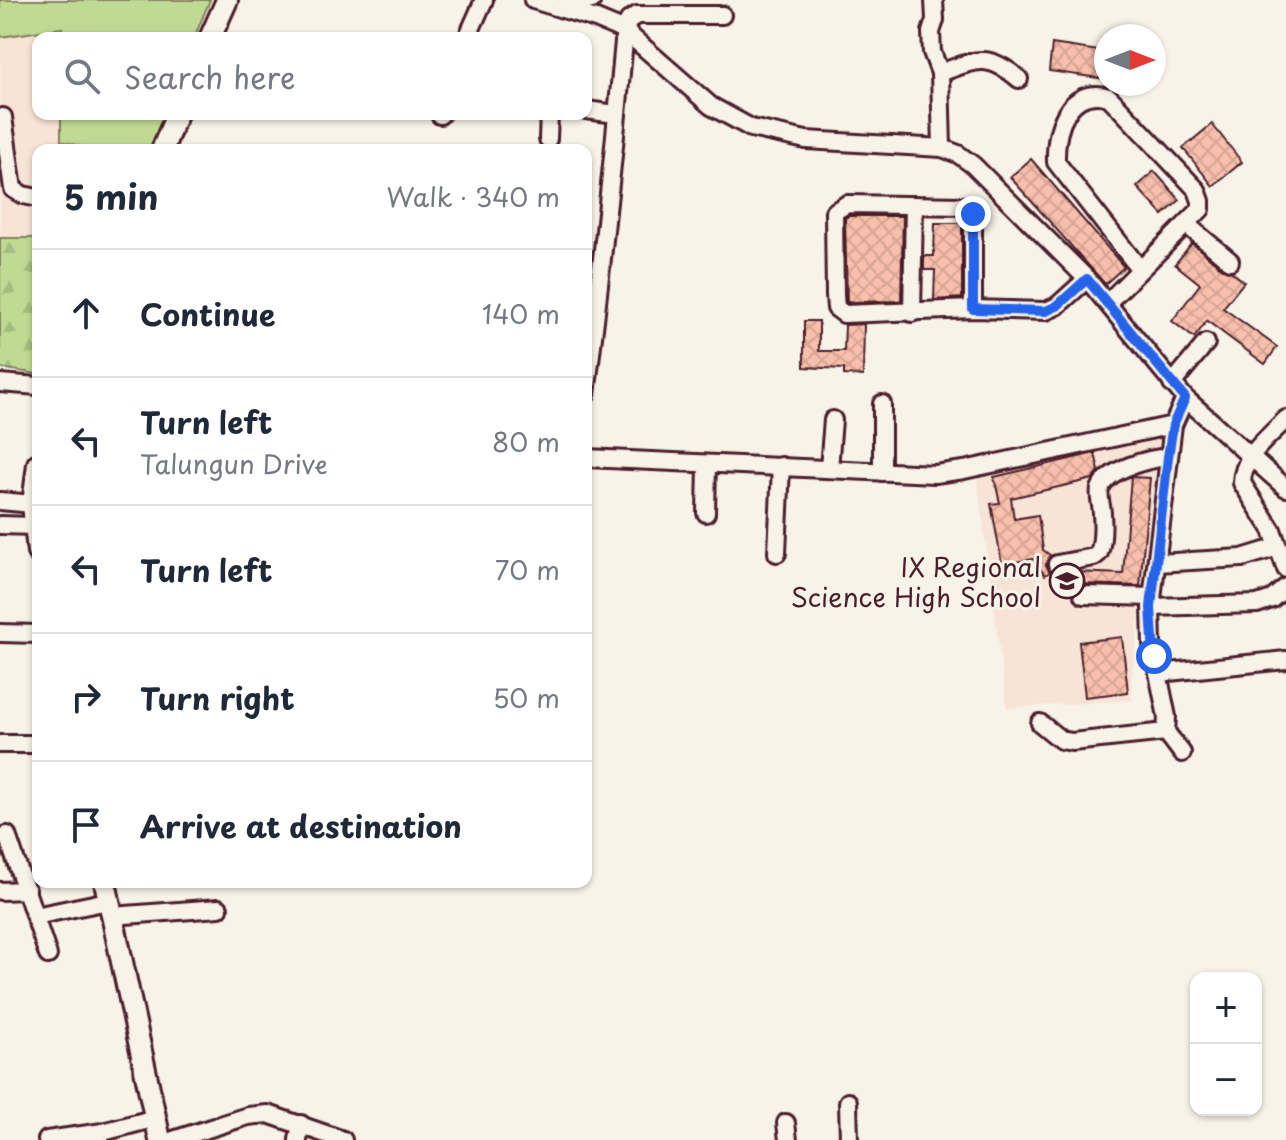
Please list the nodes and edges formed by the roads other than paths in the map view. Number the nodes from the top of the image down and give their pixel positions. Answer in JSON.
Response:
{"nodes":[{"id":1,"x":227,"y":0,"type":"edge"},
{"id":2,"x":484,"y":0,"type":"edge"},
{"id":3,"x":533,"y":0,"type":"edge"},
{"id":4,"x":592,"y":0,"type":"edge"},
{"id":5,"x":934,"y":0,"type":"edge"},
{"id":6,"x":561,"y":7,"type":"junction"},
{"id":7,"x":686,"y":7,"type":"edge"},
{"id":8,"x":722,"y":15,"type":"dead end"},
{"id":9,"x":625,"y":31,"type":"junction"},
{"id":10,"x":216,"y":32,"type":"edge"},
{"id":11,"x":470,"y":32,"type":"edge"},
{"id":12,"x":940,"y":73,"type":"junction"},
{"id":13,"x":1019,"y":79,"type":"dead end"},
{"id":14,"x":592,"y":111,"type":"edge"},
{"id":15,"x":616,"y":114,"type":"junction"},
{"id":16,"x":3,"y":117,"type":"dead end"},
{"id":17,"x":174,"y":120,"type":"edge"},
{"id":18,"x":549,"y":120,"type":"edge"},
{"id":19,"x":548,"y":139,"type":"dead end"},
{"id":20,"x":164,"y":144,"type":"edge"},
{"id":21,"x":942,"y":148,"type":"junction"},
{"id":22,"x":32,"y":197,"type":"edge"},
{"id":23,"x":914,"y":205,"type":"junction"},
{"id":24,"x":1187,"y":225,"type":"junction"},
{"id":25,"x":1230,"y":261,"type":"dead end"},
{"id":26,"x":1139,"y":268,"type":"junction"},
{"id":27,"x":1087,"y":279,"type":"junction"},
{"id":28,"x":1108,"y":302,"type":"junction"},
{"id":29,"x":973,"y":309,"type":"junction"},
{"id":30,"x":912,"y":313,"type":"junction"},
{"id":31,"x":592,"y":320,"type":"edge"},
{"id":32,"x":1206,"y":343,"type":"dead end"},
{"id":33,"x":0,"y":383,"type":"edge"},
{"id":34,"x":1172,"y":384,"type":"junction"},
{"id":35,"x":32,"y":386,"type":"edge"},
{"id":36,"x":1185,"y":398,"type":"junction"},
{"id":37,"x":882,"y":404,"type":"dead end"},
{"id":38,"x":1286,"y":419,"type":"edge"},
{"id":39,"x":833,"y":420,"type":"dead end"},
{"id":40,"x":1173,"y":425,"type":"junction"},
{"id":41,"x":1168,"y":457,"type":"junction"},
{"id":42,"x":1251,"y":457,"type":"junction"},
{"id":43,"x":592,"y":458,"type":"edge"},
{"id":44,"x":707,"y":464,"type":"junction"},
{"id":45,"x":781,"y":466,"type":"junction"},
{"id":46,"x":829,"y":468,"type":"junction"},
{"id":47,"x":882,"y":472,"type":"junction"},
{"id":48,"x":1286,"y":488,"type":"edge"},
{"id":49,"x":0,"y":501,"type":"edge"},
{"id":50,"x":32,"y":504,"type":"edge"},
{"id":51,"x":706,"y":513,"type":"dead end"},
{"id":52,"x":0,"y":525,"type":"edge"},
{"id":53,"x":32,"y":526,"type":"edge"},
{"id":54,"x":1278,"y":547,"type":"junction"},
{"id":55,"x":777,"y":553,"type":"dead end"},
{"id":56,"x":1157,"y":563,"type":"junction"},
{"id":57,"x":1057,"y":564,"type":"dead end"},
{"id":58,"x":1286,"y":569,"type":"edge"},
{"id":59,"x":1286,"y":587,"type":"edge"},
{"id":60,"x":1083,"y":595,"type":"dead end"},
{"id":61,"x":1152,"y":602,"type":"junction"},
{"id":62,"x":0,"y":633,"type":"edge"},
{"id":63,"x":32,"y":634,"type":"edge"},
{"id":64,"x":1286,"y":660,"type":"edge"},
{"id":65,"x":1159,"y":673,"type":"junction"},
{"id":66,"x":1040,"y":723,"type":"dead end"},
{"id":67,"x":1166,"y":732,"type":"junction"},
{"id":68,"x":0,"y":744,"type":"edge"},
{"id":69,"x":32,"y":744,"type":"edge"},
{"id":70,"x":1182,"y":753,"type":"dead end"},
{"id":71,"x":7,"y":835,"type":"dead end"},
{"id":72,"x":27,"y":890,"type":"junction"},
{"id":73,"x":0,"y":891,"type":"edge"},
{"id":74,"x":108,"y":900,"type":"edge"},
{"id":75,"x":219,"y":908,"type":"dead end"},
{"id":76,"x":35,"y":916,"type":"junction"},
{"id":77,"x":48,"y":955,"type":"dead end"},
{"id":78,"x":848,"y":1102,"type":"dead end"},
{"id":79,"x":156,"y":1118,"type":"junction"},
{"id":80,"x":299,"y":1132,"type":"edge"},
{"id":81,"x":47,"y":1140,"type":"edge"},
{"id":82,"x":160,"y":1140,"type":"edge"},
{"id":83,"x":173,"y":1140,"type":"edge"},
{"id":84,"x":343,"y":1140,"type":"edge"},
{"id":85,"x":849,"y":1140,"type":"edge"}],
"edges":[{"from":1,"to":10,"type":"main road"},
{"from":2,"to":11,"type":"street"},
{"from":3,"to":6,"type":"street"},
{"from":4,"to":6,"type":"street"},
{"from":5,"to":12,"type":"street"},
{"from":6,"to":9,"type":"street"},
{"from":7,"to":8,"type":"street"},
{"from":7,"to":9,"type":"street"},
{"from":9,"to":15,"type":"street"},
{"from":9,"to":21,"type":"street"},
{"from":12,"to":13,"type":"street"},
{"from":12,"to":21,"type":"street"},
{"from":14,"to":15,"type":"street"},
{"from":15,"to":31,"type":"street"},
{"from":16,"to":22,"type":"street"},
{"from":17,"to":20,"type":"main road"},
{"from":18,"to":19,"type":"street"},
{"from":21,"to":27,"type":"street"},
{"from":23,"to":29,"type":"street"},
{"from":23,"to":30,"type":"street"},
{"from":23,"to":30,"type":"street"},
{"from":24,"to":25,"type":"street"},
{"from":24,"to":26,"type":"street"},
{"from":24,"to":26,"type":"street"},
{"from":26,"to":28,"type":"street"},
{"from":27,"to":28,"type":"street"},
{"from":27,"to":29,"type":"street"},
{"from":28,"to":34,"type":"street"},
{"from":29,"to":30,"type":"street"},
{"from":32,"to":34,"type":"street"},
{"from":33,"to":35,"type":"street"},
{"from":34,"to":36,"type":"street"},
{"from":36,"to":40,"type":"street"},
{"from":36,"to":42,"type":"street"},
{"from":37,"to":47,"type":"street"},
{"from":38,"to":42,"type":"street"},
{"from":39,"to":46,"type":"street"},
{"from":40,"to":41,"type":"street"},
{"from":40,"to":47,"type":"street"},
{"from":41,"to":56,"type":"street"},
{"from":41,"to":57,"type":"street"},
{"from":42,"to":48,"type":"street"},
{"from":42,"to":54,"type":"street"},
{"from":43,"to":44,"type":"street"},
{"from":44,"to":45,"type":"street"},
{"from":44,"to":51,"type":"street"},
{"from":45,"to":46,"type":"street"},
{"from":45,"to":55,"type":"street"},
{"from":46,"to":47,"type":"street"},
{"from":49,"to":50,"type":"street"},
{"from":52,"to":53,"type":"street"},
{"from":54,"to":56,"type":"street"},
{"from":54,"to":58,"type":"street"},
{"from":56,"to":61,"type":"street"},
{"from":59,"to":61,"type":"street"},
{"from":60,"to":61,"type":"street"},
{"from":61,"to":65,"type":"street"},
{"from":62,"to":63,"type":"street"},
{"from":64,"to":65,"type":"street"},
{"from":65,"to":67,"type":"street"},
{"from":66,"to":67,"type":"street"},
{"from":67,"to":70,"type":"street"},
{"from":68,"to":69,"type":"street"},
{"from":71,"to":72,"type":"street"},
{"from":72,"to":73,"type":"street"},
{"from":72,"to":76,"type":"street"},
{"from":74,"to":75,"type":"street"},
{"from":74,"to":76,"type":"street"},
{"from":74,"to":79,"type":"main road"},
{"from":76,"to":77,"type":"street"},
{"from":78,"to":85,"type":"street"},
{"from":79,"to":81,"type":"street"},
{"from":79,"to":82,"type":"main road"},
{"from":80,"to":83,"type":"street"},
{"from":80,"to":84,"type":"street"}]}
